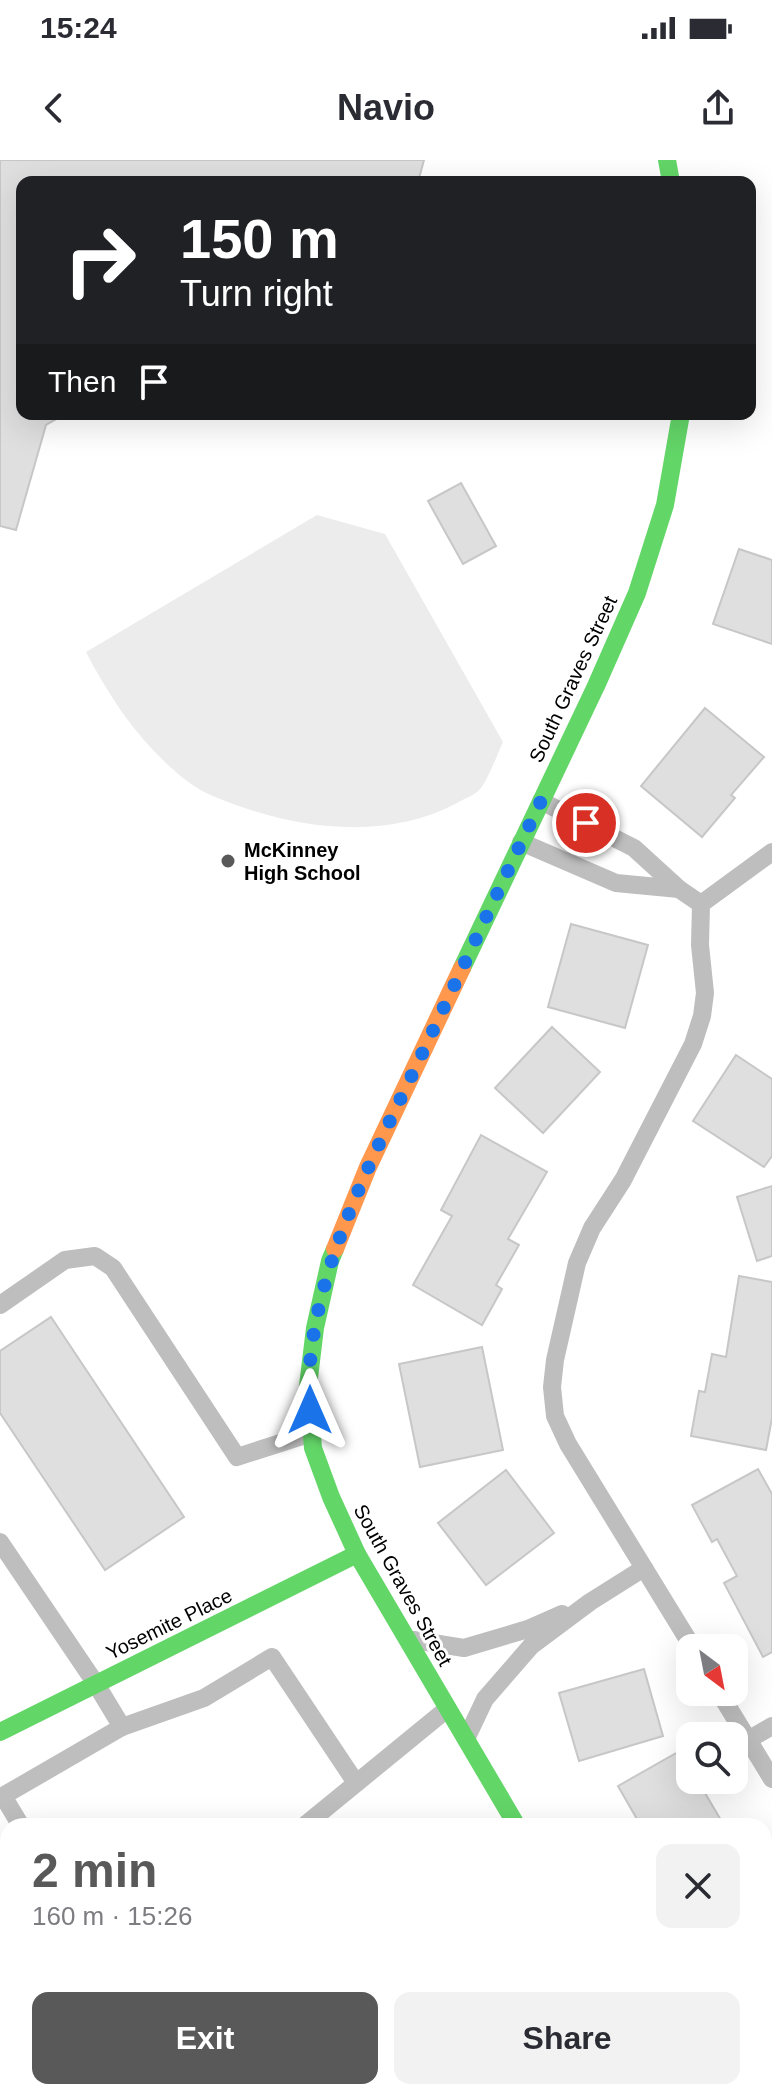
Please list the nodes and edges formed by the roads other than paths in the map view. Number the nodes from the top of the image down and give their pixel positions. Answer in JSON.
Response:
{"nodes":[{"id":1,"x":680,"y":420,"type":"edge"},
{"id":2,"x":541,"y":801,"type":"junction"},
{"id":3,"x":521,"y":842,"type":"junction"},
{"id":4,"x":772,"y":852,"type":"edge"},
{"id":5,"x":679,"y":889,"type":"junction"},
{"id":6,"x":701,"y":904,"type":"junction"},
{"id":7,"x":0,"y":1305,"type":"edge"},
{"id":8,"x":312,"y":1433,"type":"junction"},
{"id":9,"x":0,"y":1542,"type":"edge"},
{"id":10,"x":357,"y":1554,"type":"junction"},
{"id":11,"x":644,"y":1568,"type":"junction"},
{"id":12,"x":590,"y":1602,"type":"junction"},
{"id":13,"x":684,"y":1634,"type":"edge"},
{"id":14,"x":408,"y":1639,"type":"junction"},
{"id":15,"x":96,"y":1684,"type":"junction"},
{"id":16,"x":447,"y":1709,"type":"junction"},
{"id":17,"x":772,"y":1726,"type":"edge"},
{"id":18,"x":122,"y":1727,"type":"junction"},
{"id":19,"x":0,"y":1732,"type":"edge"},
{"id":20,"x":465,"y":1740,"type":"junction"},
{"id":21,"x":748,"y":1740,"type":"joint"},
{"id":22,"x":772,"y":1779,"type":"edge"},
{"id":23,"x":356,"y":1783,"type":"junction"},
{"id":24,"x":16,"y":1818,"type":"edge"},
{"id":25,"x":314,"y":1818,"type":"edge"},
{"id":26,"x":512,"y":1818,"type":"edge"}],
"edges":[{"from":1,"to":2,"type":"street","name":"South Graves Street"},
{"from":2,"to":3,"type":"street","name":"South Graves Street"},
{"from":2,"to":5,"type":"lane"},
{"from":3,"to":5,"type":"lane"},
{"from":3,"to":8,"type":"street","name":"South Graves Street"},
{"from":4,"to":6,"type":"lane"},
{"from":5,"to":6,"type":"lane"},
{"from":6,"to":11,"type":"lane"},
{"from":7,"to":8,"type":"lane"},
{"from":8,"to":10,"type":"street","name":"South Graves Street"},
{"from":9,"to":15,"type":"lane"},
{"from":10,"to":14,"type":"street","name":"South Graves Street"},
{"from":10,"to":15,"type":"street","name":"Yosemite Place"},
{"from":11,"to":12,"type":"lane"},
{"from":11,"to":13,"type":"lane"},
{"from":12,"to":14,"type":"lane"},
{"from":12,"to":20,"type":"lane"},
{"from":14,"to":16,"type":"street","name":"South Graves Street"},
{"from":15,"to":18,"type":"lane"},
{"from":15,"to":19,"type":"street","name":"Yosemite Place"},
{"from":16,"to":20,"type":"street","name":"South Graves Street"},
{"from":16,"to":23,"type":"lane"},
{"from":17,"to":21,"type":"lane"},
{"from":18,"to":23,"type":"lane"},
{"from":18,"to":24,"type":"lane"},
{"from":20,"to":26,"type":"street","name":"South Graves Street"},
{"from":21,"to":22,"type":"lane"},
{"from":23,"to":25,"type":"lane"}]}
